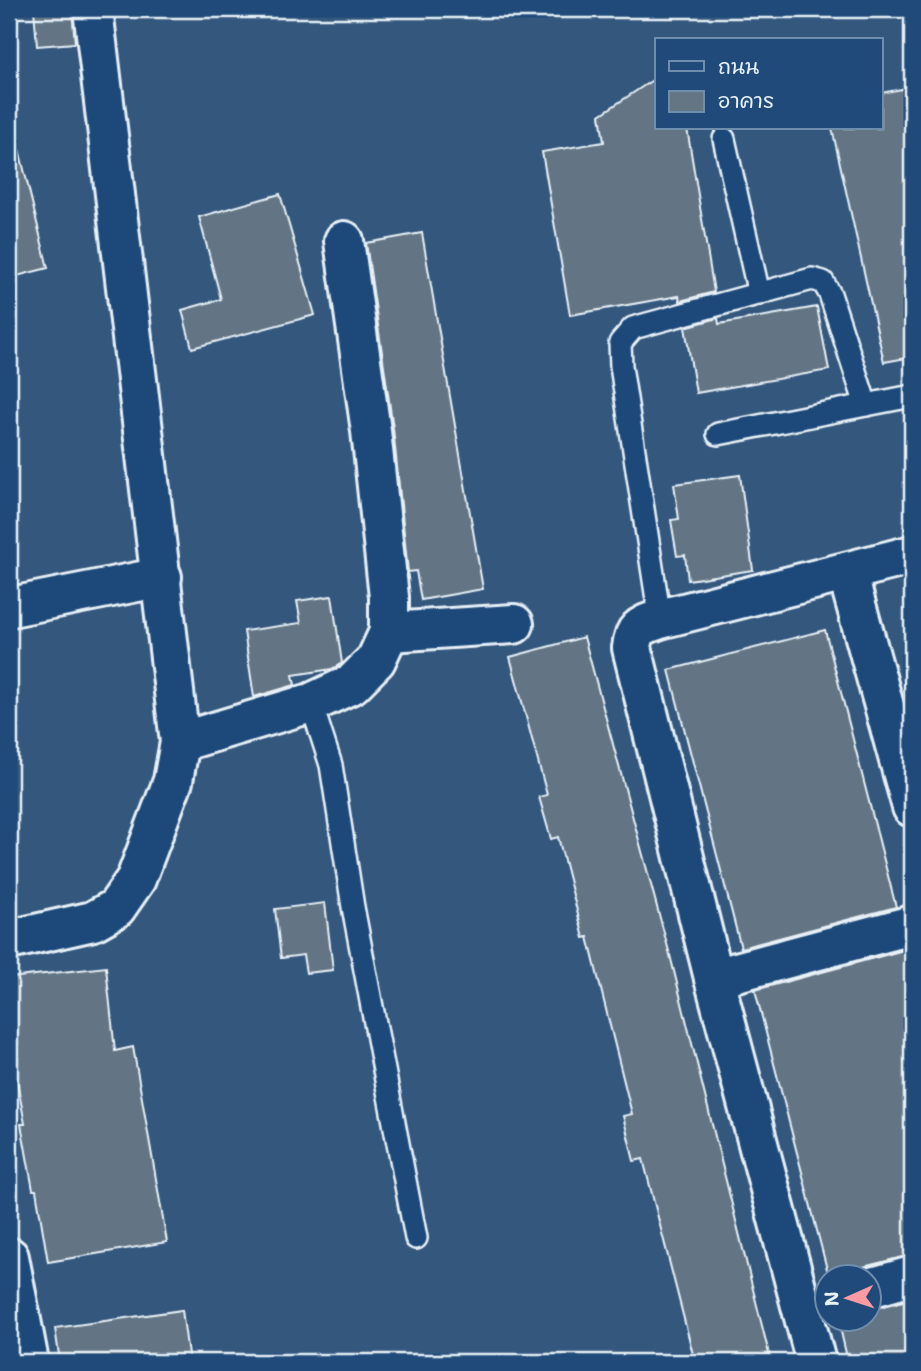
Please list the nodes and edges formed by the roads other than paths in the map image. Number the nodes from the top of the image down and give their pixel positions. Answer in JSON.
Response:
{"nodes":[{"id":1,"x":93,"y":9,"type":"edge"},
{"id":2,"x":724,"y":139,"type":"dead end"},
{"id":3,"x":344,"y":241,"type":"dead end"},
{"id":4,"x":759,"y":294,"type":"junction"},
{"id":5,"x":912,"y":396,"type":"edge"},
{"id":6,"x":866,"y":405,"type":"junction"},
{"id":7,"x":718,"y":434,"type":"dead end"},
{"id":8,"x":912,"y":555,"type":"edge"},
{"id":9,"x":847,"y":572,"type":"junction"},
{"id":10,"x":162,"y":577,"type":"junction"},
{"id":11,"x":11,"y":607,"type":"dead end"},
{"id":12,"x":660,"y":619,"type":"junction"},
{"id":13,"x":514,"y":624,"type":"dead end"},
{"id":14,"x":389,"y":632,"type":"junction"},
{"id":15,"x":311,"y":703,"type":"junction"},
{"id":16,"x":180,"y":742,"type":"junction"},
{"id":17,"x":912,"y":807,"type":"edge"},
{"id":18,"x":912,"y":925,"type":"edge"},
{"id":19,"x":9,"y":940,"type":"edge"},
{"id":20,"x":714,"y":978,"type":"junction"},
{"id":21,"x":416,"y":1238,"type":"dead end"},
{"id":22,"x":9,"y":1257,"type":"edge"},
{"id":23,"x":912,"y":1276,"type":"edge"},
{"id":24,"x":883,"y":1283,"type":"edge"},
{"id":25,"x":813,"y":1299,"type":"edge"},
{"id":26,"x":815,"y":1332,"type":"edge"},
{"id":27,"x":29,"y":1362,"type":"edge"},
{"id":28,"x":816,"y":1362,"type":"edge"}],
"edges":[{"from":1,"to":10,"type":"street"},
{"from":2,"to":4,"type":"lane"},
{"from":3,"to":14,"type":"street"},
{"from":4,"to":6,"type":"lane"},
{"from":4,"to":12,"type":"lane"},
{"from":5,"to":6,"type":"lane"},
{"from":6,"to":7,"type":"lane"},
{"from":8,"to":9,"type":"street"},
{"from":9,"to":12,"type":"street"},
{"from":9,"to":17,"type":"street"},
{"from":10,"to":11,"type":"street"},
{"from":10,"to":16,"type":"street"},
{"from":12,"to":20,"type":"street"},
{"from":13,"to":14,"type":"street"},
{"from":14,"to":15,"type":"street"},
{"from":15,"to":16,"type":"street"},
{"from":15,"to":21,"type":"lane"},
{"from":16,"to":19,"type":"street"},
{"from":18,"to":20,"type":"street"},
{"from":20,"to":25,"type":"street"},
{"from":22,"to":27,"type":"street"},
{"from":23,"to":24,"type":"street"},
{"from":26,"to":28,"type":"street"}]}
